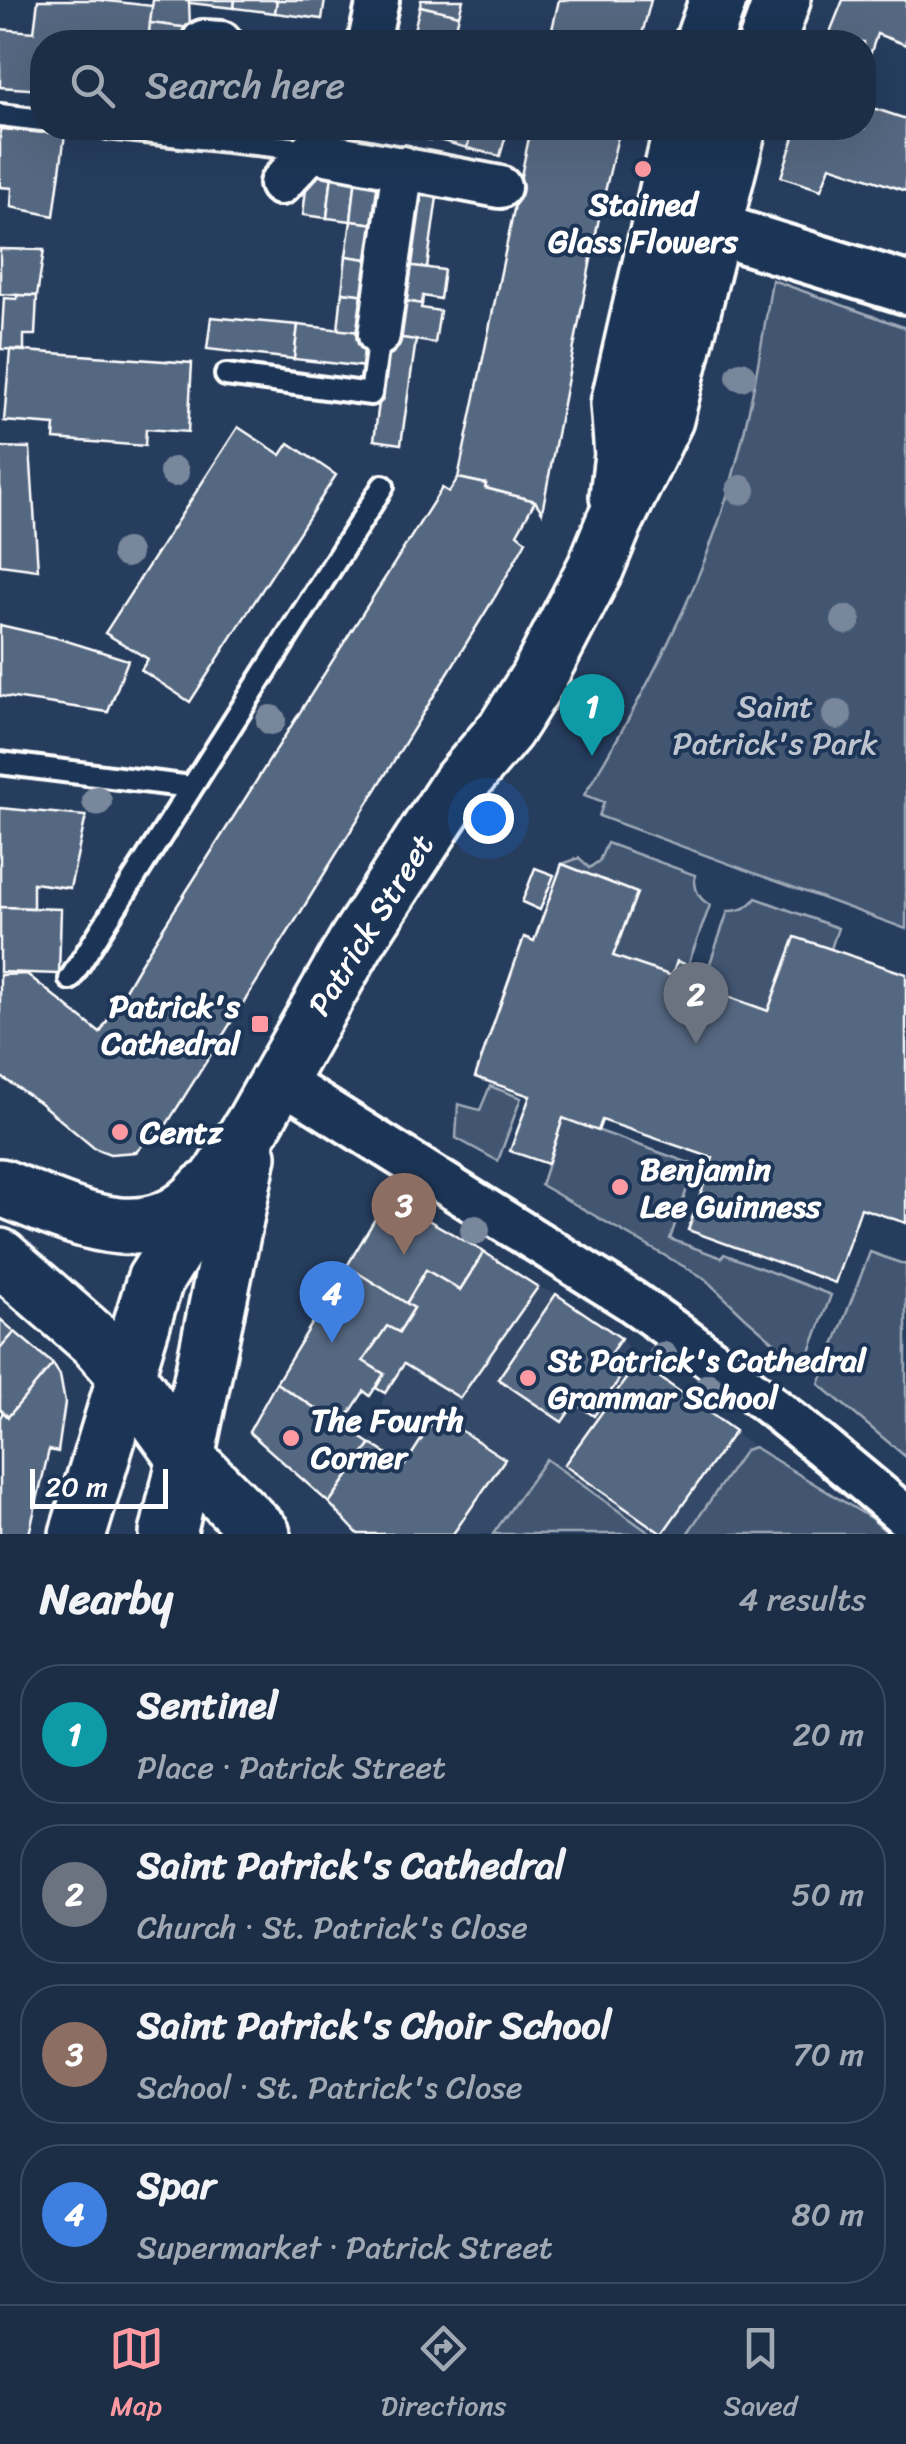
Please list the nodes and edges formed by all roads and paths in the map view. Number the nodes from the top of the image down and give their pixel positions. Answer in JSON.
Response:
{"nodes":[{"id":1,"x":378,"y":0,"type":"edge"},
{"id":2,"x":718,"y":0,"type":"edge"},
{"id":3,"x":782,"y":0,"type":"edge"},
{"id":4,"x":372,"y":30,"type":"edge"},
{"id":5,"x":707,"y":30,"type":"edge"},
{"id":6,"x":771,"y":30,"type":"edge"},
{"id":7,"x":0,"y":114,"type":"edge"},
{"id":8,"x":30,"y":118,"type":"edge"},
{"id":9,"x":214,"y":140,"type":"edge"},
{"id":10,"x":679,"y":140,"type":"edge"},
{"id":11,"x":735,"y":140,"type":"edge"},
{"id":12,"x":353,"y":142,"type":"edge"},
{"id":13,"x":311,"y":151,"type":"junction"},
{"id":14,"x":403,"y":167,"type":"junction"},
{"id":15,"x":280,"y":184,"type":"dead end"},
{"id":16,"x":500,"y":186,"type":"dead end"},
{"id":17,"x":713,"y":228,"type":"junction"},
{"id":18,"x":906,"y":288,"type":"edge"},
{"id":19,"x":379,"y":335,"type":"joint"},
{"id":20,"x":226,"y":375,"type":"dead end"},
{"id":21,"x":383,"y":486,"type":"dead end"},
{"id":22,"x":614,"y":524,"type":"junction"},
{"id":23,"x":0,"y":763,"type":"edge"},
{"id":24,"x":190,"y":788,"type":"junction"},
{"id":25,"x":70,"y":979,"type":"dead end"},
{"id":26,"x":266,"y":1101,"type":"junction"},
{"id":27,"x":0,"y":1188,"type":"edge"},
{"id":28,"x":0,"y":1257,"type":"edge"},
{"id":29,"x":126,"y":1375,"type":"junction"},
{"id":30,"x":186,"y":1458,"type":"junction"},
{"id":31,"x":906,"y":1517,"type":"edge"},
{"id":32,"x":78,"y":1534,"type":"edge"},
{"id":33,"x":168,"y":1534,"type":"edge"},
{"id":34,"x":262,"y":1534,"type":"edge"}],
"edges":[{"from":1,"to":4,"type":"street"},
{"from":2,"to":5,"type":"main road"},
{"from":3,"to":6,"type":"main road"},
{"from":7,"to":8,"type":"lane"},
{"from":9,"to":13,"type":"lane"},
{"from":10,"to":22,"type":"main road","name":"Patrick Street"},
{"from":11,"to":17,"type":"main road","name":"Patrick Street"},
{"from":12,"to":13,"type":"street"},
{"from":12,"to":14,"type":"street"},
{"from":13,"to":15,"type":"street"},
{"from":14,"to":16,"type":"street"},
{"from":14,"to":19,"type":"street"},
{"from":17,"to":18,"type":"street"},
{"from":17,"to":22,"type":"main road","name":"Patrick Street"},
{"from":19,"to":20,"type":"lane"},
{"from":21,"to":24,"type":"lane"},
{"from":22,"to":26,"type":"main road","name":"Patrick Street"},
{"from":23,"to":24,"type":"lane"},
{"from":24,"to":25,"type":"lane"},
{"from":26,"to":27,"type":"main road"},
{"from":26,"to":29,"type":"main road","name":"Patrick Street"},
{"from":26,"to":30,"type":"main road","name":"Patrick Street"},
{"from":26,"to":31,"type":"street"},
{"from":28,"to":29,"type":"main road"},
{"from":29,"to":30,"type":"main road"},
{"from":29,"to":32,"type":"main road","name":"Patrick Street"},
{"from":30,"to":33,"type":"main road","name":"Patrick Street"},
{"from":30,"to":34,"type":"main road"}]}
